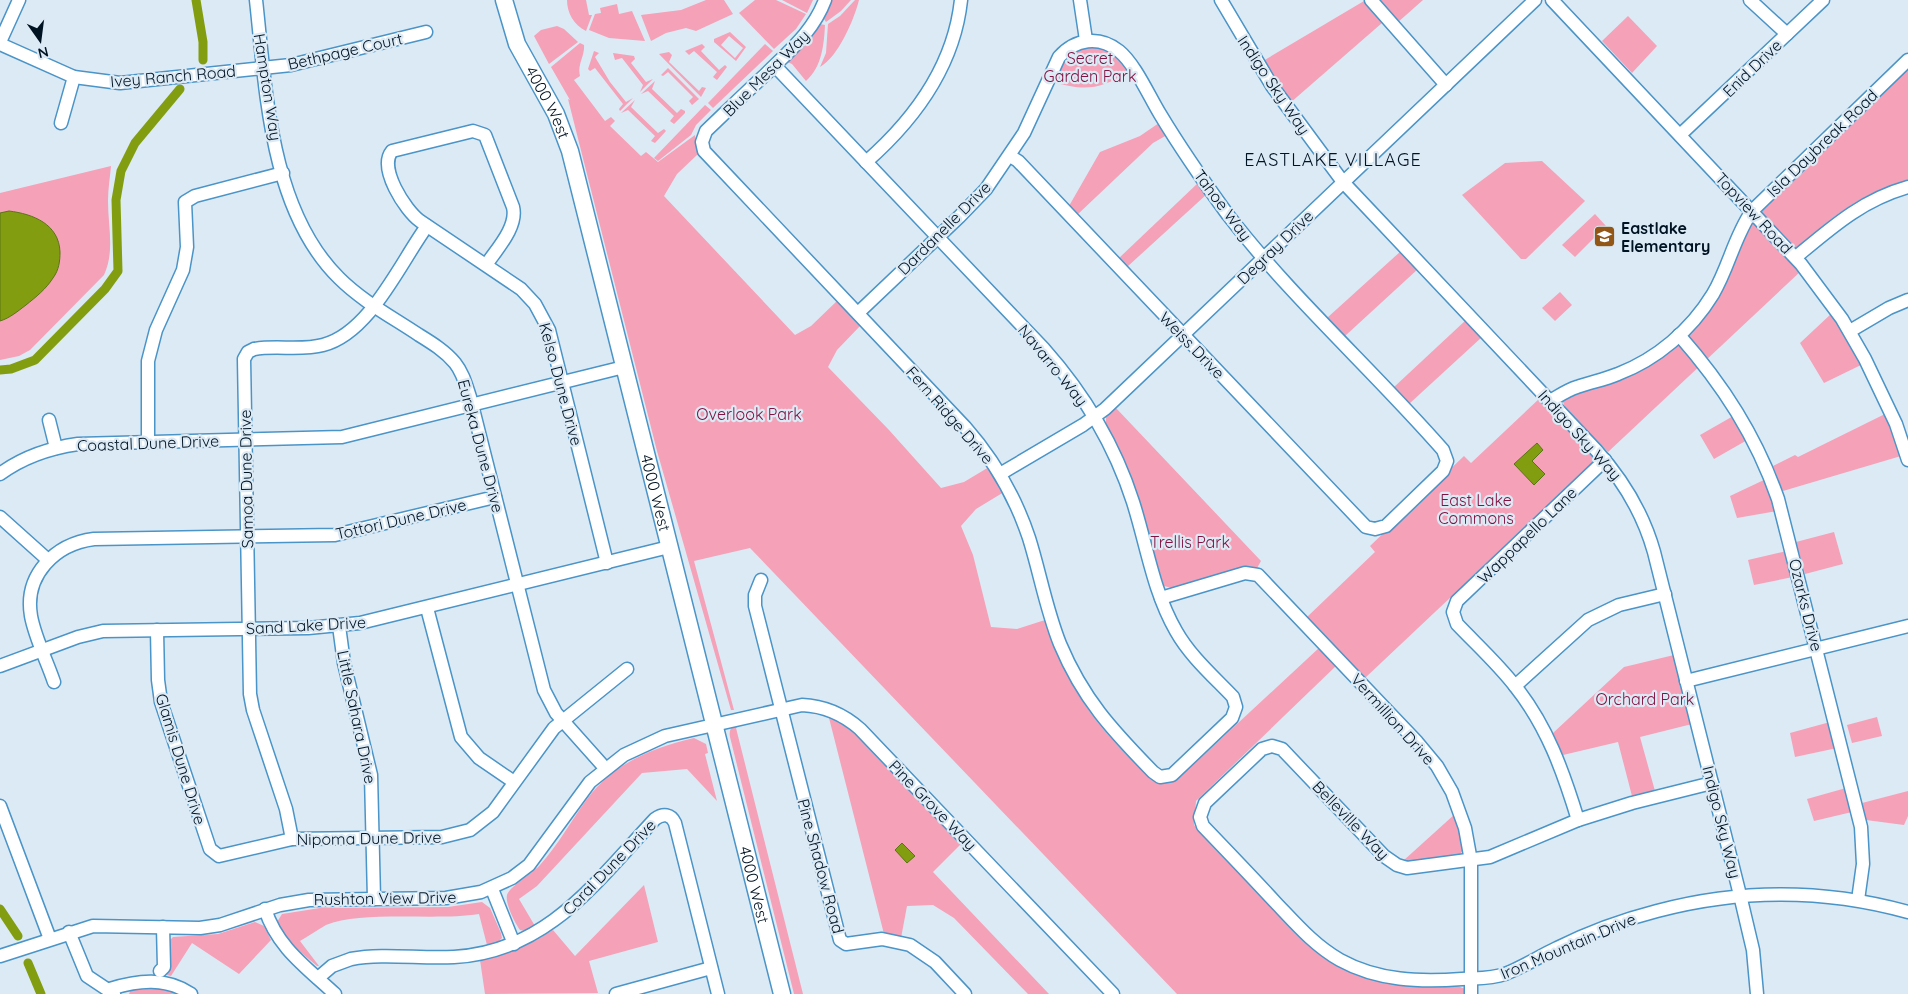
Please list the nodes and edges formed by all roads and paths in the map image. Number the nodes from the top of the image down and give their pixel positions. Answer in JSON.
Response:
{"nodes":[{"id":1,"x":19,"y":0,"type":"edge"},
{"id":2,"x":256,"y":0,"type":"edge"},
{"id":3,"x":504,"y":0,"type":"edge"},
{"id":4,"x":825,"y":0,"type":"edge"},
{"id":5,"x":961,"y":0,"type":"edge"},
{"id":6,"x":1080,"y":0,"type":"edge"},
{"id":7,"x":1221,"y":0,"type":"edge"},
{"id":8,"x":1371,"y":0,"type":"edge"},
{"id":9,"x":1535,"y":0,"type":"edge"},
{"id":10,"x":1552,"y":0,"type":"edge"},
{"id":11,"x":1750,"y":0,"type":"edge"},
{"id":12,"x":1823,"y":0,"type":"edge"},
{"id":13,"x":426,"y":32,"type":"dead end"},
{"id":14,"x":1787,"y":34,"type":"junction"},
{"id":15,"x":1086,"y":40,"type":"junction"},
{"id":16,"x":0,"y":43,"type":"edge"},
{"id":17,"x":1908,"y":60,"type":"edge"},
{"id":18,"x":775,"y":66,"type":"junction"},
{"id":19,"x":263,"y":67,"type":"junction"},
{"id":20,"x":74,"y":77,"type":"junction"},
{"id":21,"x":1446,"y":85,"type":"junction"},
{"id":22,"x":61,"y":123,"type":"dead end"},
{"id":23,"x":1680,"y":135,"type":"junction"},
{"id":24,"x":702,"y":142,"type":"joint"},
{"id":25,"x":1010,"y":156,"type":"junction"},
{"id":26,"x":866,"y":162,"type":"junction"},
{"id":27,"x":283,"y":173,"type":"junction"},
{"id":28,"x":1344,"y":182,"type":"junction"},
{"id":29,"x":1908,"y":187,"type":"edge"},
{"id":30,"x":1752,"y":211,"type":"junction"},
{"id":31,"x":427,"y":226,"type":"junction"},
{"id":32,"x":938,"y":237,"type":"junction"},
{"id":33,"x":1796,"y":257,"type":"junction"},
{"id":34,"x":1263,"y":258,"type":"junction"},
{"id":35,"x":486,"y":266,"type":"junction"},
{"id":36,"x":1908,"y":300,"type":"edge"},
{"id":37,"x":374,"y":306,"type":"junction"},
{"id":38,"x":858,"y":313,"type":"junction"},
{"id":39,"x":1850,"y":331,"type":"junction"},
{"id":40,"x":1182,"y":335,"type":"junction"},
{"id":41,"x":1679,"y":336,"type":"junction"},
{"id":42,"x":624,"y":367,"type":"junction"},
{"id":43,"x":562,"y":383,"type":"junction"},
{"id":44,"x":1550,"y":401,"type":"junction"},
{"id":45,"x":472,"y":405,"type":"junction"},
{"id":46,"x":1094,"y":417,"type":"junction"},
{"id":47,"x":1908,"y":419,"type":"edge"},
{"id":48,"x":49,"y":420,"type":"dead end"},
{"id":49,"x":1896,"y":424,"type":"junction"},
{"id":50,"x":245,"y":440,"type":"junction"},
{"id":51,"x":148,"y":442,"type":"junction"},
{"id":52,"x":56,"y":448,"type":"junction"},
{"id":53,"x":1605,"y":460,"type":"junction"},
{"id":54,"x":1908,"y":460,"type":"edge"},
{"id":55,"x":0,"y":474,"type":"edge"},
{"id":56,"x":1000,"y":474,"type":"junction"},
{"id":57,"x":495,"y":497,"type":"junction"},
{"id":58,"x":0,"y":516,"type":"edge"},
{"id":59,"x":1375,"y":529,"type":"joint"},
{"id":60,"x":246,"y":537,"type":"junction"},
{"id":61,"x":670,"y":547,"type":"junction"},
{"id":62,"x":48,"y":560,"type":"junction"},
{"id":63,"x":607,"y":563,"type":"junction"},
{"id":64,"x":761,"y":580,"type":"dead end"},
{"id":65,"x":517,"y":586,"type":"junction"},
{"id":66,"x":1665,"y":594,"type":"junction"},
{"id":67,"x":1161,"y":598,"type":"junction"},
{"id":68,"x":427,"y":608,"type":"junction"},
{"id":69,"x":339,"y":626,"type":"junction"},
{"id":70,"x":1908,"y":626,"type":"edge"},
{"id":71,"x":248,"y":629,"type":"junction"},
{"id":72,"x":157,"y":630,"type":"junction"},
{"id":73,"x":1817,"y":649,"type":"junction"},
{"id":74,"x":43,"y":650,"type":"junction"},
{"id":75,"x":0,"y":666,"type":"edge"},
{"id":76,"x":627,"y":670,"type":"dead end"},
{"id":77,"x":1686,"y":681,"type":"junction"},
{"id":78,"x":54,"y":682,"type":"dead end"},
{"id":79,"x":1515,"y":686,"type":"junction"},
{"id":80,"x":781,"y":708,"type":"junction"},
{"id":81,"x":563,"y":720,"type":"junction"},
{"id":82,"x":714,"y":724,"type":"junction"},
{"id":83,"x":605,"y":768,"type":"junction"},
{"id":84,"x":1163,"y":777,"type":"joint"},
{"id":85,"x":514,"y":782,"type":"junction"},
{"id":86,"x":1712,"y":783,"type":"junction"},
{"id":87,"x":0,"y":806,"type":"edge"},
{"id":88,"x":1200,"y":817,"type":"joint"},
{"id":89,"x":1578,"y":820,"type":"junction"},
{"id":90,"x":373,"y":838,"type":"junction"},
{"id":91,"x":292,"y":839,"type":"junction"},
{"id":92,"x":215,"y":855,"type":"joint"},
{"id":93,"x":1471,"y":860,"type":"junction"},
{"id":94,"x":492,"y":889,"type":"junction"},
{"id":95,"x":1740,"y":896,"type":"junction"},
{"id":96,"x":374,"y":899,"type":"junction"},
{"id":97,"x":1858,"y":900,"type":"junction"},
{"id":98,"x":265,"y":909,"type":"junction"},
{"id":99,"x":1908,"y":912,"type":"edge"},
{"id":100,"x":69,"y":932,"type":"junction"},
{"id":101,"x":162,"y":933,"type":"junction"},
{"id":102,"x":50,"y":939,"type":"junction"},
{"id":103,"x":514,"y":944,"type":"junction"},
{"id":104,"x":0,"y":956,"type":"edge"},
{"id":105,"x":711,"y":968,"type":"junction"},
{"id":106,"x":159,"y":976,"type":"junction"},
{"id":107,"x":318,"y":978,"type":"junction"},
{"id":108,"x":1471,"y":979,"type":"junction"},
{"id":109,"x":112,"y":991,"type":"edge"},
{"id":110,"x":191,"y":994,"type":"edge"},
{"id":111,"x":335,"y":994,"type":"edge"},
{"id":112,"x":616,"y":994,"type":"edge"},
{"id":113,"x":718,"y":994,"type":"edge"},
{"id":114,"x":782,"y":994,"type":"edge"},
{"id":115,"x":965,"y":994,"type":"edge"},
{"id":116,"x":1114,"y":994,"type":"edge"},
{"id":117,"x":1471,"y":994,"type":"edge"},
{"id":118,"x":1757,"y":994,"type":"edge"}],
"edges":[{"from":1,"to":16,"type":"street"},
{"from":2,"to":19,"type":"street","name":"Hampton Way"},
{"from":3,"to":42,"type":"main road","name":"4000 West"},
{"from":4,"to":18,"type":"street","name":"Blue Mesa Way"},
{"from":5,"to":26,"type":"street"},
{"from":6,"to":15,"type":"street"},
{"from":7,"to":28,"type":"street","name":"Indigo Sky Way"},
{"from":8,"to":21,"type":"street"},
{"from":9,"to":21,"type":"street","name":"Degray Drive"},
{"from":10,"to":23,"type":"street","name":"Topview Road"},
{"from":11,"to":14,"type":"street"},
{"from":12,"to":14,"type":"street","name":"Enid Drive"},
{"from":13,"to":19,"type":"street","name":"Bethpage Court"},
{"from":14,"to":23,"type":"street","name":"Enid Drive"},
{"from":15,"to":25,"type":"street","name":"Dardanelle Drive"},
{"from":15,"to":34,"type":"street","name":"Tahoe Way"},
{"from":16,"to":20,"type":"street","name":"Ivey Ranch Road"},
{"from":17,"to":30,"type":"street","name":"Isla Daybreak Road"},
{"from":18,"to":24,"type":"street","name":"Blue Mesa Way"},
{"from":18,"to":26,"type":"street","name":"Navarro Way"},
{"from":19,"to":20,"type":"street","name":"Ivey Ranch Road"},
{"from":19,"to":27,"type":"street","name":"Hampton Way"},
{"from":20,"to":22,"type":"street"},
{"from":21,"to":28,"type":"street","name":"Degray Drive"},
{"from":23,"to":30,"type":"street","name":"Topview Road"},
{"from":24,"to":38,"type":"street","name":"Fern Ridge Drive"},
{"from":25,"to":32,"type":"street","name":"Dardanelle Drive"},
{"from":25,"to":40,"type":"street","name":"Weiss Drive"},
{"from":26,"to":32,"type":"street","name":"Navarro Way"},
{"from":27,"to":37,"type":"street","name":"Eureka Dune Drive"},
{"from":27,"to":51,"type":"street"},
{"from":28,"to":34,"type":"street","name":"Degray Drive"},
{"from":28,"to":44,"type":"street","name":"Indigo Sky Way"},
{"from":29,"to":33,"type":"street"},
{"from":30,"to":33,"type":"street","name":"Topview Road"},
{"from":30,"to":41,"type":"street","name":"Isla Daybreak Road"},
{"from":31,"to":35,"type":"street","name":"Kelso Dune Drive"},
{"from":31,"to":35,"type":"street","name":"Kelso Dune Drive"},
{"from":31,"to":37,"type":"street","name":"Samoa Dune Drive"},
{"from":32,"to":38,"type":"street","name":"Dardanelle Drive"},
{"from":32,"to":46,"type":"street","name":"Navarro Way"},
{"from":33,"to":39,"type":"street","name":"Topview Road"},
{"from":34,"to":40,"type":"street","name":"Degray Drive"},
{"from":34,"to":59,"type":"street","name":"Tahoe Way"},
{"from":35,"to":43,"type":"street","name":"Kelso Dune Drive"},
{"from":36,"to":39,"type":"street"},
{"from":37,"to":45,"type":"street","name":"Eureka Dune Drive"},
{"from":37,"to":50,"type":"street","name":"Samoa Dune Drive"},
{"from":38,"to":56,"type":"street","name":"Fern Ridge Drive"},
{"from":39,"to":49,"type":"street","name":"Topview Road"},
{"from":40,"to":46,"type":"street","name":"Degray Drive"},
{"from":40,"to":59,"type":"street","name":"Weiss Drive"},
{"from":41,"to":44,"type":"street","name":"Isla Daybreak Road"},
{"from":41,"to":73,"type":"street","name":"Ozarks Drive"},
{"from":42,"to":43,"type":"street","name":"Coastal Dune Drive"},
{"from":42,"to":61,"type":"main road","name":"4000 West"},
{"from":43,"to":45,"type":"street","name":"Coastal Dune Drive"},
{"from":43,"to":63,"type":"street","name":"Kelso Dune Drive"},
{"from":44,"to":53,"type":"street","name":"Indigo Sky Way"},
{"from":45,"to":50,"type":"street","name":"Coastal Dune Drive"},
{"from":45,"to":57,"type":"street","name":"Eureka Dune Drive"},
{"from":46,"to":56,"type":"street","name":"Degray Drive"},
{"from":46,"to":67,"type":"street","name":"Navarro Way"},
{"from":47,"to":49,"type":"street"},
{"from":48,"to":52,"type":"street"},
{"from":49,"to":54,"type":"street","name":"Topview Road"},
{"from":50,"to":51,"type":"street","name":"Coastal Dune Drive"},
{"from":50,"to":60,"type":"street","name":"Samoa Dune Drive"},
{"from":51,"to":52,"type":"street","name":"Coastal Dune Drive"},
{"from":52,"to":55,"type":"street","name":"Coastal Dune Drive"},
{"from":53,"to":66,"type":"street","name":"Indigo Sky Way"},
{"from":53,"to":79,"type":"street","name":"Wappapello Lane"},
{"from":56,"to":84,"type":"street","name":"Fern Ridge Drive"},
{"from":57,"to":60,"type":"street","name":"Tottori Dune Drive"},
{"from":57,"to":65,"type":"street","name":"Eureka Dune Drive"},
{"from":58,"to":62,"type":"street"},
{"from":60,"to":62,"type":"street","name":"Tottori Dune Drive"},
{"from":60,"to":71,"type":"street","name":"Samoa Dune Drive"},
{"from":61,"to":63,"type":"street","name":"Sand Lake Drive"},
{"from":61,"to":82,"type":"main road","name":"4000 West"},
{"from":62,"to":74,"type":"street","name":"Tottori Dune Drive"},
{"from":63,"to":65,"type":"street","name":"Sand Lake Drive"},
{"from":64,"to":80,"type":"street","name":"Pine Shadow Road"},
{"from":65,"to":68,"type":"street","name":"Sand Lake Drive"},
{"from":65,"to":81,"type":"street","name":"Eureka Dune Drive"},
{"from":66,"to":77,"type":"street","name":"Indigo Sky Way"},
{"from":66,"to":79,"type":"street"},
{"from":67,"to":84,"type":"street","name":"Navarro Way"},
{"from":67,"to":93,"type":"street","name":"Vermillion Drive"},
{"from":68,"to":69,"type":"street","name":"Sand Lake Drive"},
{"from":68,"to":85,"type":"street"},
{"from":69,"to":71,"type":"street","name":"Sand Lake Drive"},
{"from":69,"to":90,"type":"street","name":"Little Sahara Drive"},
{"from":70,"to":73,"type":"street"},
{"from":71,"to":72,"type":"street","name":"Sand Lake Drive"},
{"from":71,"to":91,"type":"street","name":"Samoa Dune Drive"},
{"from":72,"to":74,"type":"street","name":"Sand Lake Drive"},
{"from":72,"to":92,"type":"street","name":"Glamis Dune Drive"},
{"from":73,"to":77,"type":"street"},
{"from":73,"to":97,"type":"street","name":"Ozarks Drive"},
{"from":74,"to":75,"type":"street","name":"Sand Lake Drive"},
{"from":74,"to":78,"type":"street","name":"Tottori Dune Drive"},
{"from":76,"to":81,"type":"street","name":"Nipoma Dune Drive"},
{"from":77,"to":86,"type":"street","name":"Indigo Sky Way"},
{"from":79,"to":89,"type":"street"},
{"from":80,"to":82,"type":"street","name":"Pine Grove Way"},
{"from":80,"to":115,"type":"street","name":"Pine Shadow Road"},
{"from":80,"to":116,"type":"street","name":"Pine Grove Way"},
{"from":81,"to":83,"type":"street","name":"Eureka Dune Drive"},
{"from":81,"to":85,"type":"street","name":"Nipoma Dune Drive"},
{"from":82,"to":83,"type":"street","name":"Rushton View Drive"},
{"from":82,"to":114,"type":"main road","name":"4000 West"},
{"from":83,"to":94,"type":"street","name":"Rushton View Drive"},
{"from":85,"to":90,"type":"street","name":"Nipoma Dune Drive"},
{"from":86,"to":89,"type":"street","name":"Belleville Way"},
{"from":86,"to":95,"type":"street","name":"Indigo Sky Way"},
{"from":87,"to":102,"type":"street"},
{"from":88,"to":93,"type":"street","name":"Belleville Way"},
{"from":88,"to":108,"type":"street","name":"Iron Mountain Drive"},
{"from":89,"to":93,"type":"street","name":"Belleville Way"},
{"from":90,"to":91,"type":"street","name":"Nipoma Dune Drive"},
{"from":90,"to":96,"type":"street","name":"Little Sahara Drive"},
{"from":91,"to":92,"type":"street","name":"Nipoma Dune Drive"},
{"from":93,"to":108,"type":"street","name":"Vermillion Drive"},
{"from":94,"to":96,"type":"street","name":"Rushton View Drive"},
{"from":94,"to":103,"type":"street"},
{"from":95,"to":97,"type":"street","name":"Iron Mountain Drive"},
{"from":95,"to":108,"type":"street","name":"Iron Mountain Drive"},
{"from":95,"to":118,"type":"street","name":"Indigo Sky Way"},
{"from":96,"to":98,"type":"street","name":"Rushton View Drive"},
{"from":97,"to":99,"type":"street","name":"Iron Mountain Drive"},
{"from":98,"to":101,"type":"street","name":"Rushton View Drive"},
{"from":98,"to":107,"type":"street"},
{"from":100,"to":101,"type":"street","name":"Rushton View Drive"},
{"from":100,"to":102,"type":"street","name":"Rushton View Drive"},
{"from":100,"to":109,"type":"street"},
{"from":101,"to":106,"type":"street"},
{"from":102,"to":104,"type":"street","name":"Rushton View Drive"},
{"from":103,"to":105,"type":"street","name":"Coral Dune Drive"},
{"from":103,"to":107,"type":"street","name":"Coral Dune Drive"},
{"from":105,"to":112,"type":"street"},
{"from":105,"to":113,"type":"street","name":"Coral Dune Drive"},
{"from":106,"to":109,"type":"street"},
{"from":106,"to":110,"type":"street"},
{"from":107,"to":111,"type":"street"},
{"from":108,"to":117,"type":"street","name":"Vermillion Drive"}]}
